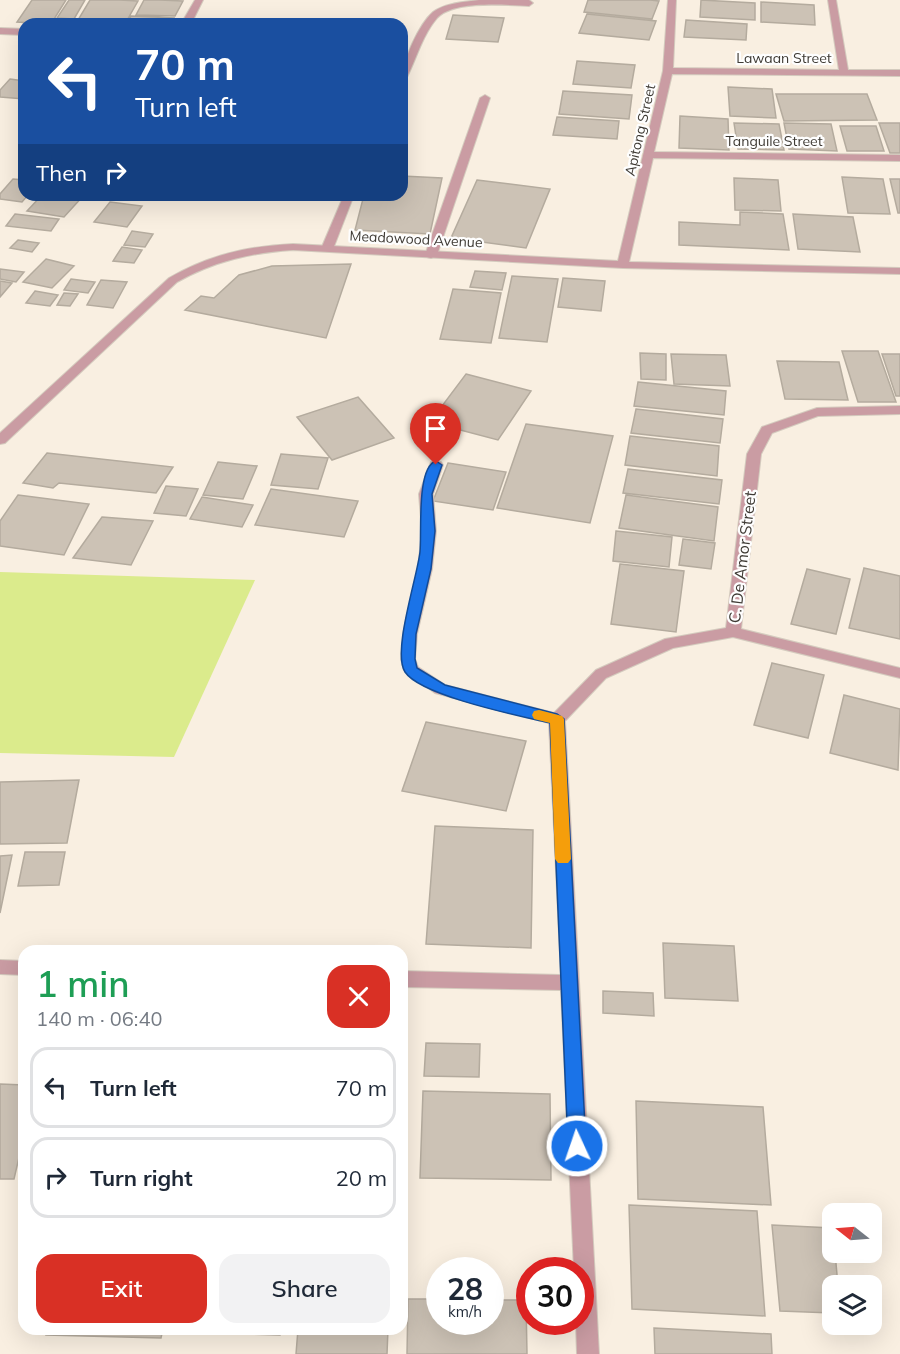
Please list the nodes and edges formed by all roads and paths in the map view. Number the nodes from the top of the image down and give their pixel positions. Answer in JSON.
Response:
{"nodes":[{"id":1,"x":200,"y":0,"type":"edge"},
{"id":2,"x":672,"y":0,"type":"edge"},
{"id":3,"x":832,"y":0,"type":"edge"},
{"id":4,"x":529,"y":3,"type":"dead end"},
{"id":5,"x":190,"y":18,"type":"edge"},
{"id":6,"x":0,"y":31,"type":"edge"},
{"id":7,"x":18,"y":32,"type":"edge"},
{"id":8,"x":408,"y":66,"type":"edge"},
{"id":9,"x":668,"y":71,"type":"junction"},
{"id":10,"x":844,"y":72,"type":"junction"},
{"id":11,"x":900,"y":73,"type":"edge"},
{"id":12,"x":485,"y":98,"type":"dead end"},
{"id":13,"x":647,"y":155,"type":"junction"},
{"id":14,"x":900,"y":158,"type":"edge"},
{"id":15,"x":347,"y":201,"type":"edge"},
{"id":16,"x":327,"y":249,"type":"junction"},
{"id":17,"x":431,"y":255,"type":"junction"},
{"id":18,"x":622,"y":265,"type":"junction"},
{"id":19,"x":900,"y":271,"type":"edge"},
{"id":20,"x":900,"y":410,"type":"edge"},
{"id":21,"x":0,"y":440,"type":"edge"},
{"id":22,"x":436,"y":465,"type":"dead end"},
{"id":23,"x":733,"y":632,"type":"junction"},
{"id":24,"x":900,"y":673,"type":"edge"},
{"id":25,"x":557,"y":719,"type":"junction"},
{"id":26,"x":0,"y":967,"type":"edge"},
{"id":27,"x":18,"y":968,"type":"edge"},
{"id":28,"x":408,"y":979,"type":"edge"},
{"id":29,"x":568,"y":983,"type":"junction"},
{"id":30,"x":588,"y":1354,"type":"edge"}],
"edges":[{"from":1,"to":5,"type":"street"},
{"from":2,"to":9,"type":"street","name":"Apitong Street"},
{"from":3,"to":10,"type":"street"},
{"from":4,"to":8,"type":"street"},
{"from":6,"to":7,"type":"street"},
{"from":9,"to":10,"type":"street","name":"Lawaan Street"},
{"from":9,"to":13,"type":"street","name":"Apitong Street"},
{"from":10,"to":11,"type":"street","name":"Lawaan Street"},
{"from":12,"to":17,"type":"street"},
{"from":13,"to":14,"type":"street","name":"Tanguile Street"},
{"from":13,"to":18,"type":"street","name":"Apitong Street"},
{"from":15,"to":16,"type":"street"},
{"from":16,"to":17,"type":"street","name":"Meadowood Avenue"},
{"from":16,"to":21,"type":"street","name":"Meadowood Avenue"},
{"from":17,"to":18,"type":"street","name":"Meadowood Avenue"},
{"from":18,"to":19,"type":"street","name":"Meadowood Avenue"},
{"from":20,"to":23,"type":"street","name":"C. De Amor Street"},
{"from":22,"to":25,"type":"street"},
{"from":23,"to":24,"type":"street"},
{"from":23,"to":25,"type":"street","name":"C. De Amor Street"},
{"from":25,"to":29,"type":"street"},
{"from":26,"to":27,"type":"street"},
{"from":28,"to":29,"type":"street"},
{"from":29,"to":30,"type":"street"}]}
